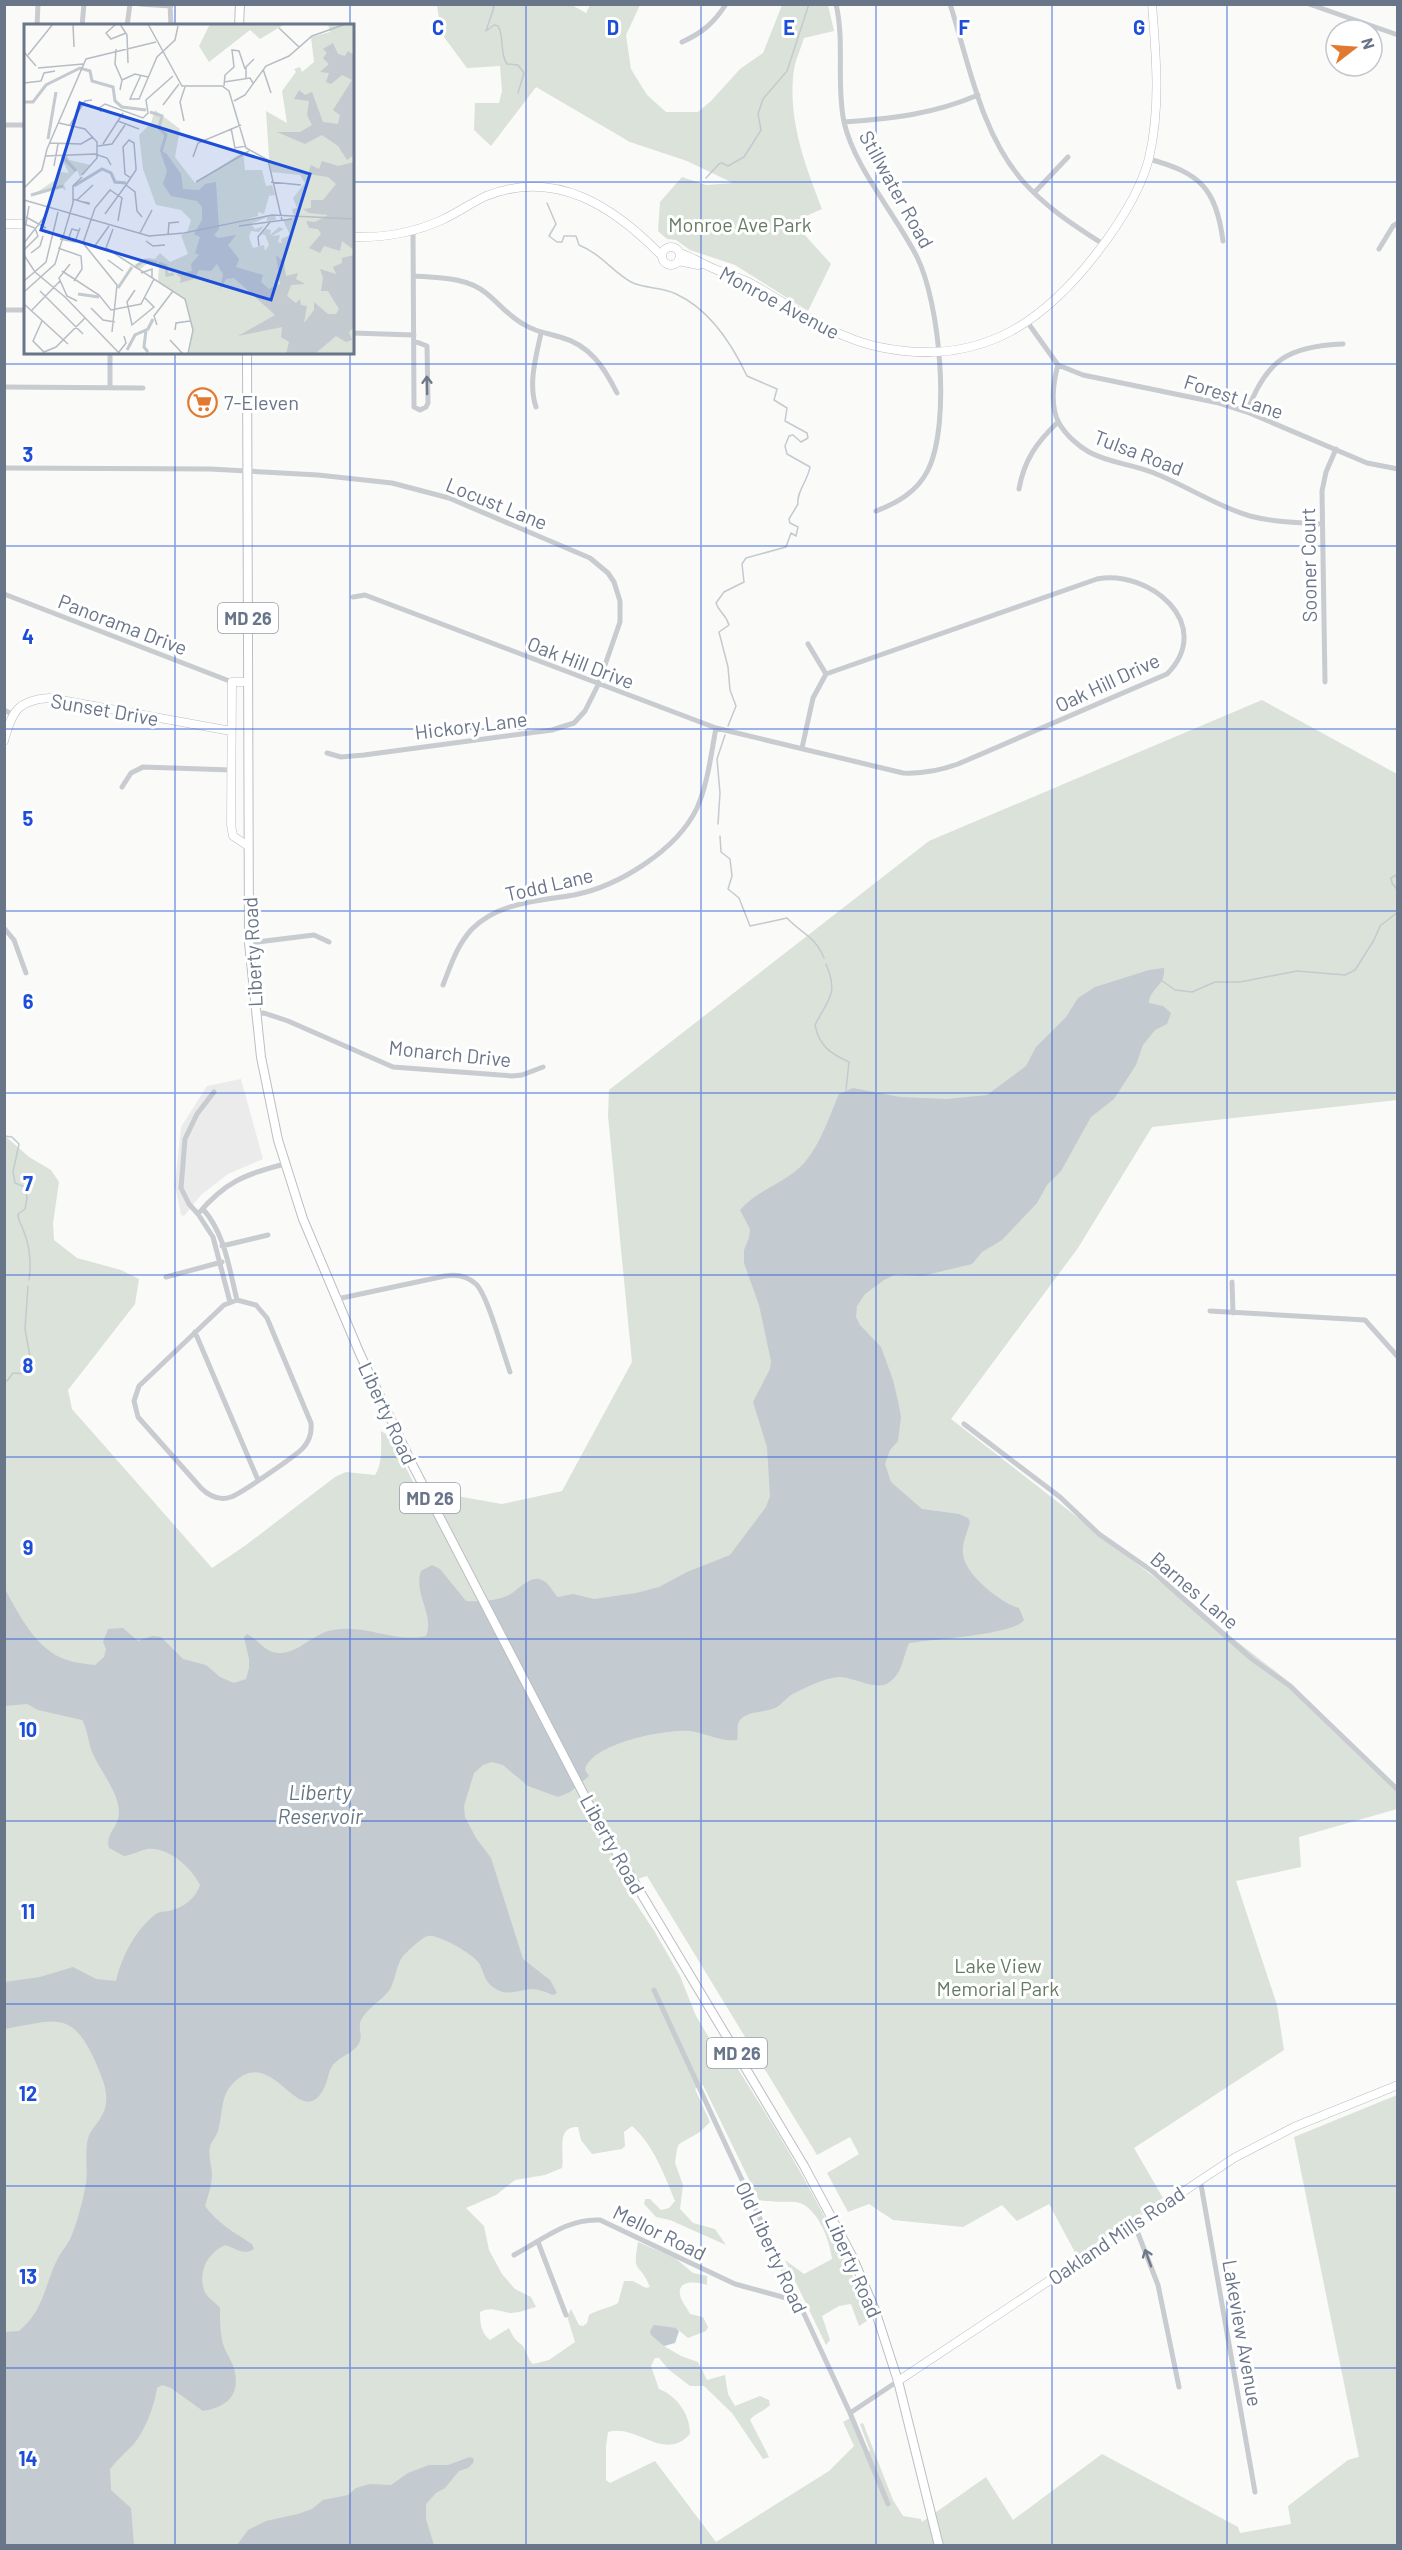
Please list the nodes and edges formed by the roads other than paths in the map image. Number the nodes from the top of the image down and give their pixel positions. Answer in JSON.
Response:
{"nodes":[{"id":1,"x":38,"y":4,"type":"edge"},
{"id":2,"x":84,"y":4,"type":"edge"},
{"id":3,"x":130,"y":4,"type":"edge"},
{"id":4,"x":140,"y":4,"type":"edge"},
{"id":5,"x":240,"y":4,"type":"edge"},
{"id":6,"x":726,"y":4,"type":"edge"},
{"id":7,"x":836,"y":4,"type":"edge"},
{"id":8,"x":950,"y":4,"type":"edge"},
{"id":9,"x":1152,"y":4,"type":"edge"},
{"id":10,"x":1309,"y":4,"type":"edge"},
{"id":11,"x":171,"y":5,"type":"edge"},
{"id":12,"x":37,"y":24,"type":"edge"},
{"id":13,"x":82,"y":24,"type":"edge"},
{"id":14,"x":127,"y":24,"type":"edge"},
{"id":15,"x":171,"y":24,"type":"edge"},
{"id":16,"x":239,"y":24,"type":"edge"},
{"id":17,"x":1398,"y":35,"type":"edge"},
{"id":18,"x":682,"y":42,"type":"dead end"},
{"id":19,"x":978,"y":95,"type":"junction"},
{"id":20,"x":844,"y":122,"type":"junction"},
{"id":21,"x":4,"y":125,"type":"edge"},
{"id":22,"x":24,"y":125,"type":"edge"},
{"id":23,"x":1068,"y":157,"type":"dead end"},
{"id":24,"x":1149,"y":159,"type":"junction"},
{"id":25,"x":1034,"y":193,"type":"junction"},
{"id":26,"x":1398,"y":223,"type":"edge"},
{"id":27,"x":4,"y":224,"type":"edge"},
{"id":28,"x":24,"y":224,"type":"edge"},
{"id":29,"x":413,"y":230,"type":"junction"},
{"id":30,"x":354,"y":237,"type":"edge"},
{"id":31,"x":1223,"y":241,"type":"dead end"},
{"id":32,"x":648,"y":242,"type":"junction"},
{"id":33,"x":1103,"y":244,"type":"junction"},
{"id":34,"x":668,"y":247,"type":"junction"},
{"id":35,"x":1378,"y":249,"type":"dead end"},
{"id":36,"x":661,"y":255,"type":"junction"},
{"id":37,"x":679,"y":257,"type":"junction"},
{"id":38,"x":415,"y":276,"type":"junction"},
{"id":39,"x":4,"y":310,"type":"edge"},
{"id":40,"x":24,"y":310,"type":"edge"},
{"id":41,"x":1028,"y":323,"type":"junction"},
{"id":42,"x":354,"y":333,"type":"edge"},
{"id":43,"x":541,"y":333,"type":"junction"},
{"id":44,"x":414,"y":338,"type":"junction"},
{"id":45,"x":1343,"y":344,"type":"dead end"},
{"id":46,"x":937,"y":351,"type":"junction"},
{"id":47,"x":110,"y":354,"type":"edge"},
{"id":48,"x":247,"y":354,"type":"edge"},
{"id":49,"x":1058,"y":365,"type":"junction"},
{"id":50,"x":4,"y":387,"type":"edge"},
{"id":51,"x":110,"y":388,"type":"junction"},
{"id":52,"x":143,"y":388,"type":"dead end"},
{"id":53,"x":617,"y":393,"type":"dead end"},
{"id":54,"x":536,"y":406,"type":"dead end"},
{"id":55,"x":1246,"y":412,"type":"junction"},
{"id":56,"x":1058,"y":423,"type":"junction"},
{"id":57,"x":1336,"y":449,"type":"junction"},
{"id":58,"x":4,"y":468,"type":"edge"},
{"id":59,"x":1398,"y":469,"type":"edge"},
{"id":60,"x":249,"y":472,"type":"junction"},
{"id":61,"x":1019,"y":489,"type":"dead end"},
{"id":62,"x":876,"y":511,"type":"dead end"},
{"id":63,"x":1322,"y":524,"type":"junction"},
{"id":64,"x":4,"y":594,"type":"edge"},
{"id":65,"x":353,"y":597,"type":"dead end"},
{"id":66,"x":808,"y":644,"type":"dead end"},
{"id":67,"x":826,"y":674,"type":"junction"},
{"id":68,"x":232,"y":682,"type":"junction"},
{"id":69,"x":248,"y":682,"type":"junction"},
{"id":70,"x":1325,"y":682,"type":"dead end"},
{"id":71,"x":598,"y":685,"type":"junction"},
{"id":72,"x":8,"y":712,"type":"edge"},
{"id":73,"x":716,"y":728,"type":"junction"},
{"id":74,"x":231,"y":730,"type":"junction"},
{"id":75,"x":4,"y":741,"type":"edge"},
{"id":76,"x":802,"y":748,"type":"junction"},
{"id":77,"x":327,"y":753,"type":"dead end"},
{"id":78,"x":231,"y":770,"type":"junction"},
{"id":79,"x":122,"y":787,"type":"dead end"},
{"id":80,"x":248,"y":846,"type":"junction"},
{"id":81,"x":4,"y":928,"type":"edge"},
{"id":82,"x":329,"y":942,"type":"dead end"},
{"id":83,"x":249,"y":943,"type":"junction"},
{"id":84,"x":26,"y":973,"type":"dead end"},
{"id":85,"x":443,"y":985,"type":"dead end"},
{"id":86,"x":255,"y":1014,"type":"junction"},
{"id":87,"x":543,"y":1067,"type":"dead end"},
{"id":88,"x":214,"y":1092,"type":"dead end"},
{"id":89,"x":285,"y":1164,"type":"junction"},
{"id":90,"x":203,"y":1209,"type":"junction"},
{"id":91,"x":198,"y":1214,"type":"junction"},
{"id":92,"x":268,"y":1235,"type":"dead end"},
{"id":93,"x":215,"y":1244,"type":"junction"},
{"id":94,"x":224,"y":1247,"type":"junction"},
{"id":95,"x":227,"y":1261,"type":"junction"},
{"id":96,"x":220,"y":1263,"type":"junction"},
{"id":97,"x":166,"y":1277,"type":"dead end"},
{"id":98,"x":1232,"y":1282,"type":"dead end"},
{"id":99,"x":337,"y":1299,"type":"junction"},
{"id":100,"x":237,"y":1300,"type":"junction"},
{"id":101,"x":230,"y":1302,"type":"junction"},
{"id":102,"x":1210,"y":1311,"type":"dead end"},
{"id":103,"x":1233,"y":1313,"type":"junction"},
{"id":104,"x":195,"y":1332,"type":"junction"},
{"id":105,"x":1398,"y":1357,"type":"edge"},
{"id":106,"x":510,"y":1372,"type":"dead end"},
{"id":107,"x":964,"y":1424,"type":"dead end"},
{"id":108,"x":258,"y":1480,"type":"junction"},
{"id":109,"x":1398,"y":1790,"type":"edge"},
{"id":110,"x":654,"y":1990,"type":"dead end"},
{"id":111,"x":1398,"y":2085,"type":"edge"},
{"id":112,"x":1200,"y":2179,"type":"junction"},
{"id":113,"x":1134,"y":2223,"type":"junction"},
{"id":114,"x":538,"y":2242,"type":"junction"},
{"id":115,"x":514,"y":2255,"type":"dead end"},
{"id":116,"x":797,"y":2301,"type":"junction"},
{"id":117,"x":566,"y":2315,"type":"dead end"},
{"id":118,"x":898,"y":2381,"type":"junction"},
{"id":119,"x":1179,"y":2387,"type":"dead end"},
{"id":120,"x":850,"y":2413,"type":"junction"},
{"id":121,"x":1256,"y":2492,"type":"dead end"},
{"id":122,"x":888,"y":2504,"type":"dead end"},
{"id":123,"x":939,"y":2546,"type":"edge"}],
"edges":[{"from":1,"to":12,"type":"street"},
{"from":2,"to":13,"type":"street"},
{"from":3,"to":14,"type":"street"},
{"from":4,"to":11,"type":"street"},
{"from":5,"to":16,"type":"main road"},
{"from":6,"to":18,"type":"street"},
{"from":7,"to":20,"type":"street","name":"Stillwater Road"},
{"from":8,"to":19,"type":"street"},
{"from":9,"to":24,"type":"street","name":"Monroe Avenue"},
{"from":10,"to":17,"type":"street"},
{"from":11,"to":15,"type":"street"},
{"from":19,"to":20,"type":"street"},
{"from":19,"to":25,"type":"street"},
{"from":20,"to":46,"type":"street","name":"Stillwater Road"},
{"from":21,"to":22,"type":"street"},
{"from":23,"to":25,"type":"street"},
{"from":24,"to":31,"type":"street"},
{"from":24,"to":33,"type":"street","name":"Monroe Avenue"},
{"from":25,"to":33,"type":"street"},
{"from":26,"to":35,"type":"street"},
{"from":27,"to":28,"type":"street"},
{"from":29,"to":30,"type":"street","name":"Monroe Avenue"},
{"from":29,"to":32,"type":"street","name":"Monroe Avenue"},
{"from":29,"to":38,"type":"street"},
{"from":32,"to":34,"type":"street","name":"Monroe Avenue"},
{"from":32,"to":36,"type":"street","name":"Monroe Avenue"},
{"from":33,"to":41,"type":"street","name":"Monroe Avenue"},
{"from":34,"to":36,"type":"street"},
{"from":34,"to":37,"type":"street","name":"Monroe Avenue"},
{"from":36,"to":37,"type":"street","name":"Monroe Avenue"},
{"from":37,"to":46,"type":"street","name":"Monroe Avenue"},
{"from":38,"to":43,"type":"street"},
{"from":38,"to":44,"type":"street"},
{"from":39,"to":40,"type":"street"},
{"from":41,"to":46,"type":"street","name":"Monroe Avenue"},
{"from":41,"to":49,"type":"street"},
{"from":42,"to":44,"type":"street"},
{"from":43,"to":53,"type":"street"},
{"from":43,"to":54,"type":"street"},
{"from":44,"to":44,"type":"street","one_way":true},
{"from":45,"to":55,"type":"street"},
{"from":46,"to":62,"type":"street","name":"Stillwater Road"},
{"from":47,"to":51,"type":"street"},
{"from":48,"to":60,"type":"main road","name":"Liberty Road","number":"MD 26"},
{"from":49,"to":55,"type":"street","name":"Forest Lane"},
{"from":49,"to":56,"type":"street"},
{"from":50,"to":51,"type":"street"},
{"from":51,"to":52,"type":"street"},
{"from":55,"to":57,"type":"street","name":"Forest Lane"},
{"from":56,"to":61,"type":"street"},
{"from":56,"to":63,"type":"street","name":"Tulsa Road"},
{"from":57,"to":59,"type":"street","name":"Forest Lane"},
{"from":57,"to":63,"type":"street","name":"Sooner Court"},
{"from":58,"to":60,"type":"street","name":"Locust Lane"},
{"from":60,"to":69,"type":"main road","name":"Liberty Road","number":"MD 26"},
{"from":60,"to":71,"type":"street","name":"Locust Lane"},
{"from":63,"to":70,"type":"street","name":"Sooner Court"},
{"from":64,"to":68,"type":"street","name":"Panorama Drive"},
{"from":65,"to":71,"type":"street","name":"Oak Hill Drive"},
{"from":66,"to":67,"type":"street"},
{"from":67,"to":76,"type":"street"},
{"from":67,"to":76,"type":"street","name":"Oak Hill Drive"},
{"from":68,"to":69,"type":"street"},
{"from":68,"to":74,"type":"street"},
{"from":69,"to":80,"type":"main road","name":"Liberty Road","number":"MD 26"},
{"from":71,"to":73,"type":"street","name":"Oak Hill Drive"},
{"from":71,"to":77,"type":"street","name":"Hickory Lane"},
{"from":72,"to":74,"type":"street","name":"Sunset Drive"},
{"from":72,"to":75,"type":"street","name":"Sunset Drive"},
{"from":73,"to":76,"type":"street","name":"Oak Hill Drive"},
{"from":73,"to":85,"type":"street","name":"Todd Lane"},
{"from":74,"to":78,"type":"street"},
{"from":78,"to":79,"type":"street"},
{"from":78,"to":80,"type":"street"},
{"from":80,"to":83,"type":"main road","name":"Liberty Road","number":"MD 26"},
{"from":81,"to":84,"type":"street"},
{"from":82,"to":83,"type":"street"},
{"from":83,"to":86,"type":"main road","name":"Liberty Road","number":"MD 26"},
{"from":86,"to":87,"type":"street","name":"Monarch Drive"},
{"from":86,"to":89,"type":"main road","name":"Liberty Road","number":"MD 26"},
{"from":88,"to":91,"type":"street"},
{"from":89,"to":90,"type":"street"},
{"from":89,"to":99,"type":"main road","name":"Liberty Road","number":"MD 26"},
{"from":90,"to":91,"type":"street"},
{"from":90,"to":94,"type":"street"},
{"from":91,"to":93,"type":"street"},
{"from":92,"to":94,"type":"street"},
{"from":93,"to":94,"type":"street"},
{"from":93,"to":96,"type":"street"},
{"from":94,"to":95,"type":"street"},
{"from":95,"to":96,"type":"street"},
{"from":95,"to":100,"type":"street"},
{"from":96,"to":97,"type":"street"},
{"from":96,"to":101,"type":"street"},
{"from":98,"to":103,"type":"street"},
{"from":99,"to":106,"type":"street"},
{"from":99,"to":118,"type":"main road","name":"Liberty Road","number":"MD 26"},
{"from":100,"to":101,"type":"street"},
{"from":100,"to":108,"type":"street"},
{"from":101,"to":104,"type":"street"},
{"from":102,"to":103,"type":"street"},
{"from":103,"to":105,"type":"street"},
{"from":104,"to":108,"type":"street"},
{"from":104,"to":108,"type":"street"},
{"from":107,"to":109,"type":"street","name":"Barnes Lane"},
{"from":110,"to":116,"type":"street","name":"Old Liberty Road"},
{"from":111,"to":112,"type":"street","name":"Oakland Mills Road"},
{"from":112,"to":113,"type":"street","name":"Oakland Mills Road"},
{"from":112,"to":121,"type":"street","name":"Lakeview Avenue"},
{"from":113,"to":118,"type":"street","name":"Oakland Mills Road"},
{"from":119,"to":113,"type":"street","one_way":true},
{"from":114,"to":115,"type":"street","name":"Mellor Road"},
{"from":114,"to":116,"type":"street","name":"Mellor Road"},
{"from":114,"to":117,"type":"street"},
{"from":116,"to":120,"type":"street","name":"Old Liberty Road"},
{"from":118,"to":120,"type":"street","name":"Oakland Mills Road"},
{"from":118,"to":123,"type":"main road","name":"Liberty Road","number":"MD 26"},
{"from":120,"to":122,"type":"street","name":"Old Liberty Road"}]}
